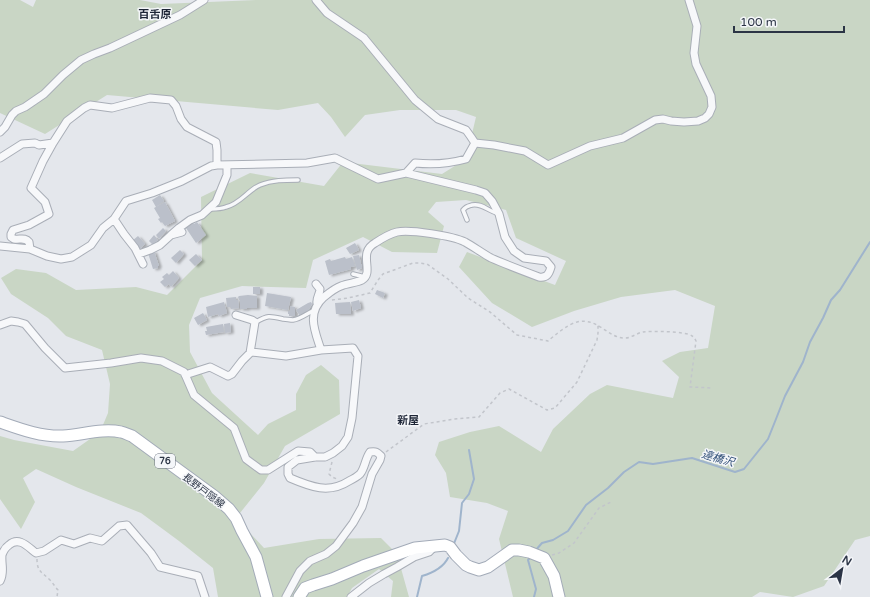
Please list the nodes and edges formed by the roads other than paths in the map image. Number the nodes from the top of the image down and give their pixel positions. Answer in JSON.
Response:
{"nodes":[{"id":1,"x":204,"y":0,"type":"edge"},
{"id":2,"x":316,"y":0,"type":"edge"},
{"id":3,"x":689,"y":0,"type":"edge"},
{"id":4,"x":0,"y":132,"type":"edge"},
{"id":5,"x":53,"y":143,"type":"junction"},
{"id":6,"x":475,"y":143,"type":"junction"},
{"id":7,"x":0,"y":158,"type":"edge"},
{"id":8,"x":227,"y":164,"type":"junction"},
{"id":9,"x":217,"y":165,"type":"junction"},
{"id":10,"x":406,"y":173,"type":"junction"},
{"id":11,"x":298,"y":180,"type":"dead end"},
{"id":12,"x":208,"y":209,"type":"junction"},
{"id":13,"x":498,"y":213,"type":"junction"},
{"id":14,"x":114,"y":219,"type":"junction"},
{"id":15,"x":467,"y":220,"type":"dead end"},
{"id":16,"x":182,"y":232,"type":"dead end"},
{"id":17,"x":171,"y":235,"type":"junction"},
{"id":18,"x":0,"y":246,"type":"edge"},
{"id":19,"x":30,"y":249,"type":"junction"},
{"id":20,"x":139,"y":254,"type":"junction"},
{"id":21,"x":143,"y":264,"type":"dead end"},
{"id":22,"x":353,"y":274,"type":"dead end"},
{"id":23,"x":365,"y":277,"type":"junction"},
{"id":24,"x":316,"y":284,"type":"dead end"},
{"id":25,"x":317,"y":306,"type":"junction"},
{"id":26,"x":236,"y":315,"type":"dead end"},
{"id":27,"x":255,"y":322,"type":"junction"},
{"id":28,"x":0,"y":325,"type":"edge"},
{"id":29,"x":321,"y":350,"type":"junction"},
{"id":30,"x":250,"y":353,"type":"junction"},
{"id":31,"x":186,"y":375,"type":"junction"},
{"id":32,"x":0,"y":422,"type":"edge"},
{"id":33,"x":314,"y":457,"type":"junction"},
{"id":34,"x":435,"y":546,"type":"junction"},
{"id":35,"x":0,"y":581,"type":"edge"},
{"id":36,"x":205,"y":597,"type":"edge"},
{"id":37,"x":267,"y":597,"type":"edge"},
{"id":38,"x":286,"y":597,"type":"edge"},
{"id":39,"x":299,"y":597,"type":"edge"},
{"id":40,"x":351,"y":597,"type":"edge"},
{"id":41,"x":559,"y":597,"type":"edge"}],
"edges":[{"from":1,"to":4,"type":"street"},
{"from":2,"to":6,"type":"street"},
{"from":3,"to":6,"type":"street"},
{"from":5,"to":7,"type":"street"},
{"from":5,"to":9,"type":"street"},
{"from":5,"to":19,"type":"street"},
{"from":6,"to":10,"type":"street"},
{"from":8,"to":9,"type":"street"},
{"from":8,"to":10,"type":"street"},
{"from":8,"to":12,"type":"street"},
{"from":9,"to":14,"type":"street"},
{"from":10,"to":13,"type":"street"},
{"from":11,"to":12,"type":"lane"},
{"from":12,"to":17,"type":"street"},
{"from":13,"to":15,"type":"lane"},
{"from":13,"to":23,"type":"street"},
{"from":14,"to":19,"type":"street"},
{"from":14,"to":20,"type":"street"},
{"from":16,"to":17,"type":"street"},
{"from":17,"to":20,"type":"street"},
{"from":18,"to":19,"type":"street"},
{"from":20,"to":21,"type":"street"},
{"from":22,"to":23,"type":"lane"},
{"from":23,"to":25,"type":"street"},
{"from":24,"to":25,"type":"street"},
{"from":25,"to":27,"type":"lane"},
{"from":25,"to":29,"type":"street"},
{"from":26,"to":27,"type":"street"},
{"from":27,"to":30,"type":"street"},
{"from":28,"to":31,"type":"street"},
{"from":29,"to":30,"type":"street"},
{"from":29,"to":33,"type":"street"},
{"from":30,"to":31,"type":"street"},
{"from":31,"to":33,"type":"street"},
{"from":32,"to":37,"type":"main road","name":"長野戸隠線","number":"76"},
{"from":33,"to":38,"type":"street"},
{"from":34,"to":39,"type":"main road"},
{"from":34,"to":40,"type":"street"},
{"from":34,"to":41,"type":"main road"},
{"from":35,"to":36,"type":"street"}]}
